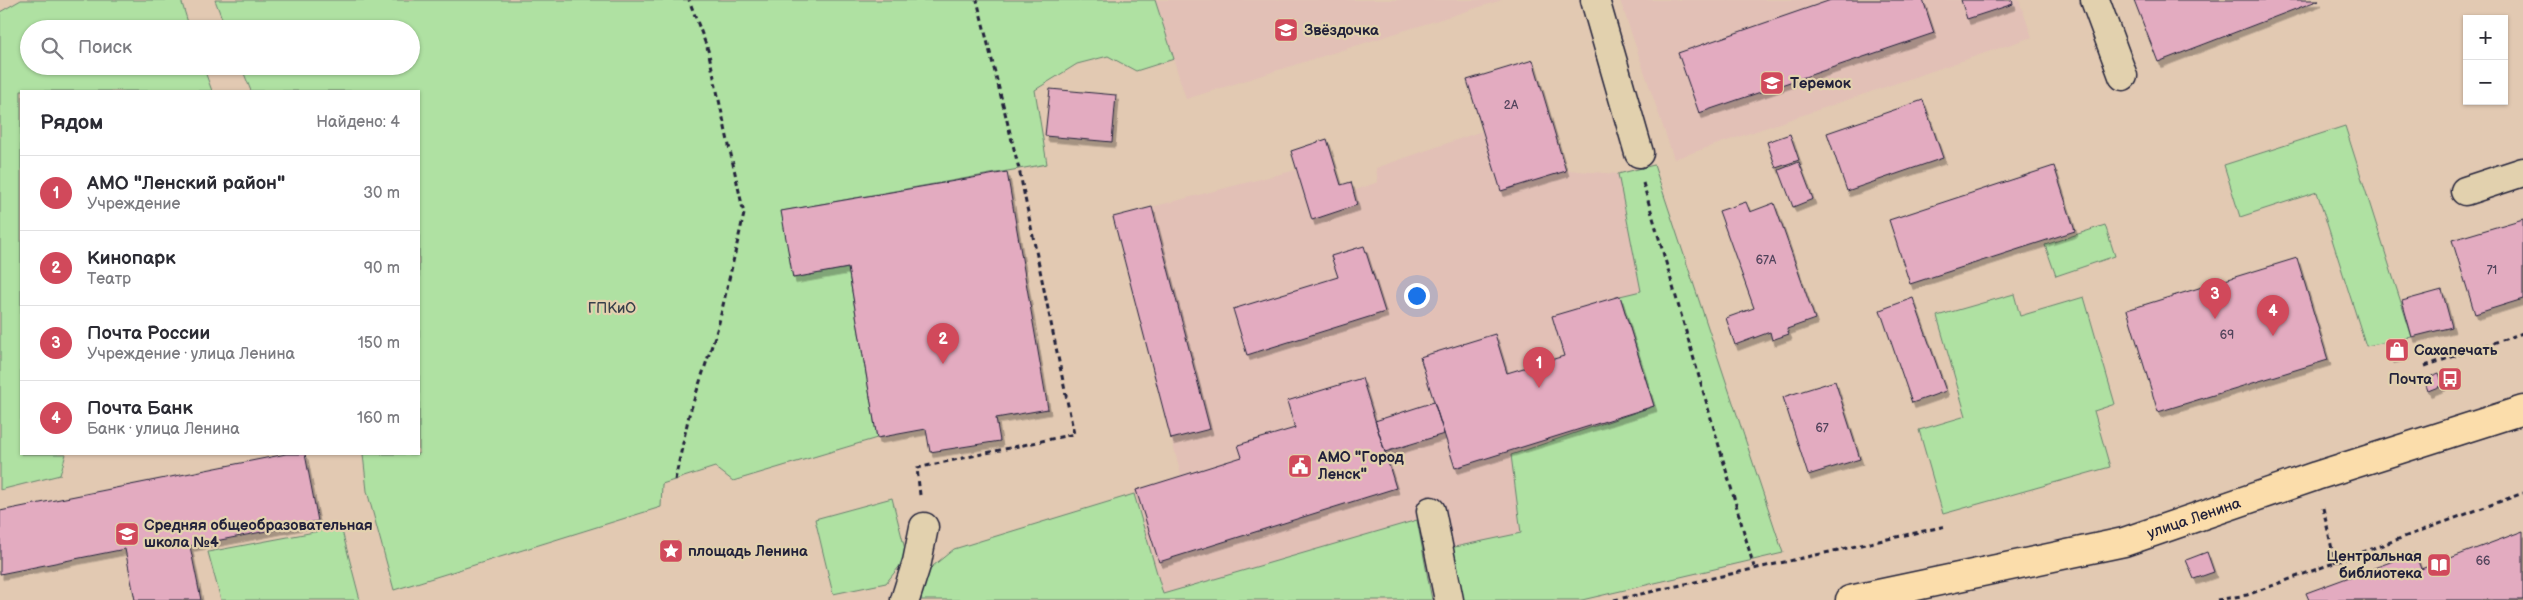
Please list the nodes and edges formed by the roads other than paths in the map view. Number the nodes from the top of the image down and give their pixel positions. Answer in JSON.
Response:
{"nodes":[{"id":1,"x":1595,"y":0,"type":"edge"},
{"id":2,"x":2095,"y":0,"type":"edge"},
{"id":3,"x":2123,"y":76,"type":"dead end"},
{"id":4,"x":1639,"y":154,"type":"road end"},
{"id":5,"x":2523,"y":172,"type":"edge"},
{"id":6,"x":2465,"y":191,"type":"dead end"},
{"id":7,"x":2523,"y":410,"type":"edge"},
{"id":8,"x":1431,"y":512,"type":"dead end"},
{"id":9,"x":924,"y":527,"type":"road end"},
{"id":10,"x":1855,"y":599,"type":"edge"},
{"id":11,"x":905,"y":600,"type":"edge"},
{"id":12,"x":1449,"y":600,"type":"edge"}],
"edges":[{"from":1,"to":4,"type":"lane"},
{"from":2,"to":3,"type":"lane"},
{"from":5,"to":6,"type":"lane"},
{"from":7,"to":10,"type":"main road","name":"улица Ленина"},
{"from":8,"to":12,"type":"lane"},
{"from":9,"to":11,"type":"lane"}]}
